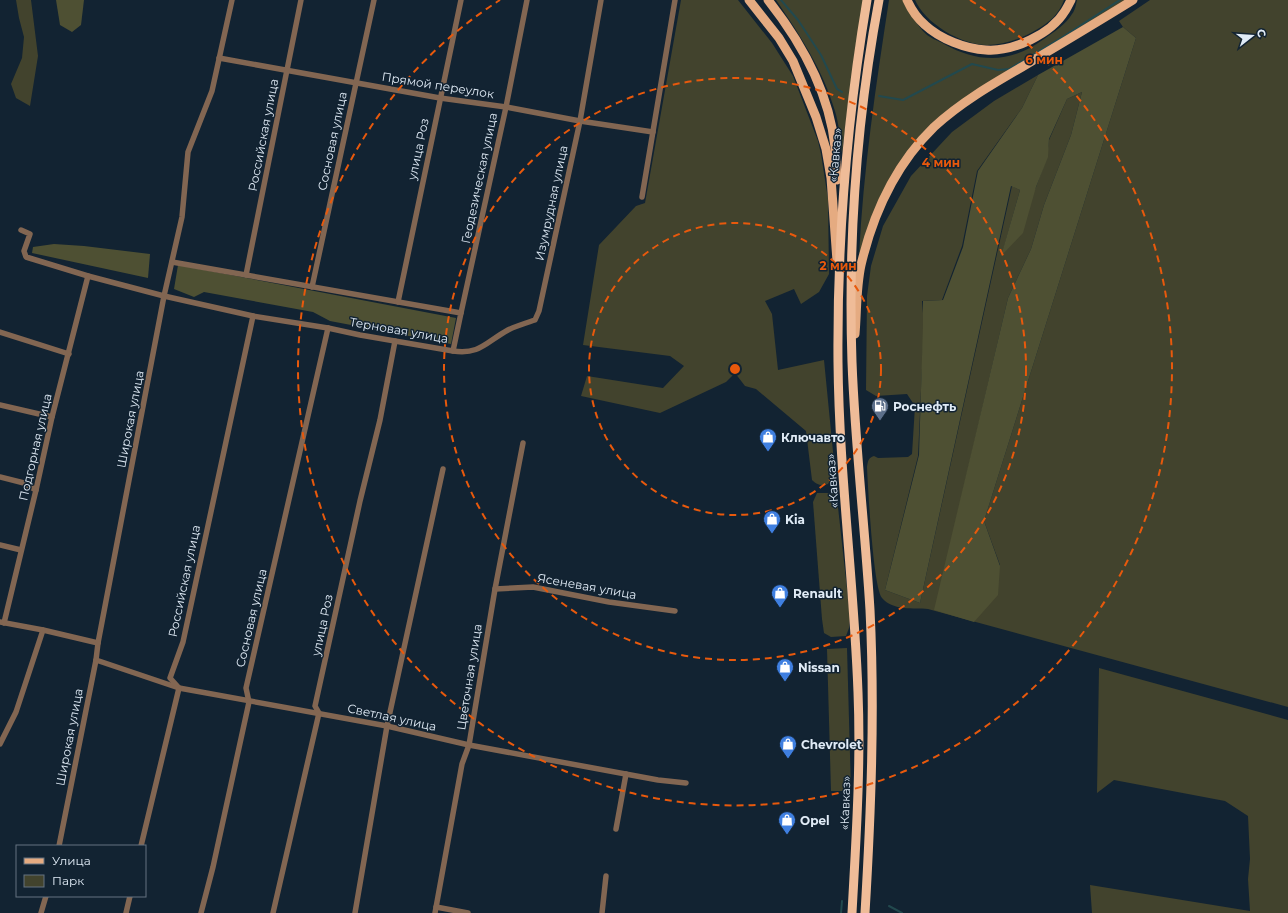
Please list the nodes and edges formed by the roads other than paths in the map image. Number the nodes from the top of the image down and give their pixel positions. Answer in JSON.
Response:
{"nodes":[{"id":1,"x":232,"y":0,"type":"edge"},
{"id":2,"x":301,"y":0,"type":"edge"},
{"id":3,"x":374,"y":0,"type":"edge"},
{"id":4,"x":461,"y":0,"type":"edge"},
{"id":5,"x":527,"y":0,"type":"edge"},
{"id":6,"x":601,"y":0,"type":"edge"},
{"id":7,"x":675,"y":0,"type":"edge"},
{"id":8,"x":749,"y":0,"type":"edge"},
{"id":9,"x":768,"y":0,"type":"edge"},
{"id":10,"x":868,"y":0,"type":"edge"},
{"id":11,"x":879,"y":0,"type":"edge"},
{"id":12,"x":907,"y":0,"type":"edge"},
{"id":13,"x":1070,"y":0,"type":"edge"},
{"id":14,"x":1133,"y":0,"type":"edge"},
{"id":15,"x":219,"y":58,"type":"junction"},
{"id":16,"x":287,"y":70,"type":"junction"},
{"id":17,"x":356,"y":82,"type":"junction"},
{"id":18,"x":440,"y":98,"type":"junction"},
{"id":19,"x":506,"y":107,"type":"junction"},
{"id":20,"x":580,"y":121,"type":"junction"},
{"id":21,"x":653,"y":132,"type":"junction"},
{"id":22,"x":642,"y":197,"type":"dead end"},
{"id":23,"x":21,"y":230,"type":"dead end"},
{"id":24,"x":172,"y":262,"type":"junction"},
{"id":25,"x":246,"y":275,"type":"junction"},
{"id":26,"x":88,"y":276,"type":"junction"},
{"id":27,"x":838,"y":282,"type":"junction"},
{"id":28,"x":312,"y":287,"type":"junction"},
{"id":29,"x":164,"y":296,"type":"junction"},
{"id":30,"x":398,"y":302,"type":"junction"},
{"id":31,"x":461,"y":313,"type":"junction"},
{"id":32,"x":253,"y":316,"type":"junction"},
{"id":33,"x":328,"y":328,"type":"junction"},
{"id":34,"x":0,"y":332,"type":"edge"},
{"id":35,"x":396,"y":341,"type":"junction"},
{"id":36,"x":453,"y":351,"type":"junction"},
{"id":37,"x":69,"y":354,"type":"junction"},
{"id":38,"x":852,"y":361,"type":"junction"},
{"id":39,"x":0,"y":405,"type":"edge"},
{"id":40,"x":52,"y":417,"type":"junction"},
{"id":41,"x":523,"y":443,"type":"dead end"},
{"id":42,"x":443,"y":469,"type":"dead end"},
{"id":43,"x":0,"y":477,"type":"edge"},
{"id":44,"x":36,"y":490,"type":"junction"},
{"id":45,"x":860,"y":490,"type":"junction"},
{"id":46,"x":849,"y":537,"type":"junction"},
{"id":47,"x":0,"y":545,"type":"edge"},
{"id":48,"x":22,"y":550,"type":"junction"},
{"id":49,"x":495,"y":589,"type":"junction"},
{"id":50,"x":675,"y":611,"type":"dead end"},
{"id":51,"x":2,"y":623,"type":"edge"},
{"id":52,"x":43,"y":630,"type":"junction"},
{"id":53,"x":98,"y":643,"type":"junction"},
{"id":54,"x":96,"y":660,"type":"junction"},
{"id":55,"x":871,"y":682,"type":"junction"},
{"id":56,"x":179,"y":688,"type":"junction"},
{"id":57,"x":858,"y":692,"type":"junction"},
{"id":58,"x":249,"y":702,"type":"junction"},
{"id":59,"x":319,"y":713,"type":"junction"},
{"id":60,"x":387,"y":726,"type":"junction"},
{"id":61,"x":0,"y":744,"type":"edge"},
{"id":62,"x":469,"y":745,"type":"junction"},
{"id":63,"x":626,"y":774,"type":"junction"},
{"id":64,"x":686,"y":783,"type":"dead end"},
{"id":65,"x":616,"y":829,"type":"dead end"},
{"id":66,"x":59,"y":845,"type":"edge"},
{"id":67,"x":141,"y":845,"type":"edge"},
{"id":68,"x":606,"y":876,"type":"dead end"},
{"id":69,"x":46,"y":897,"type":"edge"},
{"id":70,"x":130,"y":897,"type":"edge"},
{"id":71,"x":436,"y":910,"type":"edge"},
{"id":72,"x":42,"y":913,"type":"edge"},
{"id":73,"x":126,"y":913,"type":"edge"},
{"id":74,"x":201,"y":913,"type":"edge"},
{"id":75,"x":273,"y":913,"type":"edge"},
{"id":76,"x":355,"y":913,"type":"edge"},
{"id":77,"x":468,"y":913,"type":"edge"},
{"id":78,"x":602,"y":913,"type":"edge"},
{"id":79,"x":852,"y":913,"type":"edge"},
{"id":80,"x":865,"y":913,"type":"edge"}],
"edges":[{"from":1,"to":15,"type":"street","name":"Широкая улица"},
{"from":2,"to":16,"type":"street","name":"Российская улица"},
{"from":3,"to":17,"type":"street","name":"Сосновая улица"},
{"from":4,"to":18,"type":"street","name":"улица Роз"},
{"from":5,"to":19,"type":"street","name":"Геодезическая улица"},
{"from":6,"to":20,"type":"street","name":"Изумрудная улица"},
{"from":7,"to":21,"type":"street"},
{"from":8,"to":27,"type":"main road"},
{"from":9,"to":27,"type":"main road"},
{"from":10,"to":27,"type":"highway","name":"«Кавказ»"},
{"from":11,"to":38,"type":"highway","name":"«Кавказ»"},
{"from":12,"to":13,"type":"main road"},
{"from":14,"to":38,"type":"main road"},
{"from":15,"to":16,"type":"street","name":"Прямой переулок"},
{"from":15,"to":24,"type":"street","name":"Широкая улица"},
{"from":16,"to":17,"type":"street","name":"Прямой переулок"},
{"from":16,"to":25,"type":"street","name":"Российская улица"},
{"from":17,"to":18,"type":"street","name":"Прямой переулок"},
{"from":17,"to":28,"type":"street","name":"Сосновая улица"},
{"from":18,"to":19,"type":"street","name":"Прямой переулок"},
{"from":18,"to":30,"type":"street","name":"улица Роз"},
{"from":19,"to":20,"type":"street","name":"Прямой переулок"},
{"from":19,"to":31,"type":"street","name":"Геодезическая улица"},
{"from":20,"to":21,"type":"street","name":"Прямой переулок"},
{"from":20,"to":36,"type":"street","name":"Изумрудная улица"},
{"from":21,"to":22,"type":"street"},
{"from":23,"to":26,"type":"street","name":"Терновая улица"},
{"from":24,"to":25,"type":"street"},
{"from":24,"to":29,"type":"street","name":"Широкая улица"},
{"from":25,"to":28,"type":"street"},
{"from":26,"to":29,"type":"street","name":"Терновая улица"},
{"from":26,"to":37,"type":"street","name":"Подгорная улица"},
{"from":27,"to":46,"type":"highway","name":"«Кавказ»"},
{"from":28,"to":30,"type":"street"},
{"from":29,"to":32,"type":"street","name":"Терновая улица"},
{"from":29,"to":53,"type":"street","name":"Широкая улица"},
{"from":30,"to":31,"type":"street"},
{"from":31,"to":36,"type":"street","name":"Терновая улица"},
{"from":32,"to":33,"type":"street","name":"Терновая улица"},
{"from":32,"to":56,"type":"street","name":"Российская улица"},
{"from":33,"to":35,"type":"street","name":"Терновая улица"},
{"from":33,"to":58,"type":"street","name":"Сосновая улица"},
{"from":34,"to":37,"type":"street"},
{"from":35,"to":36,"type":"street","name":"Терновая улица"},
{"from":35,"to":59,"type":"street","name":"улица Роз"},
{"from":37,"to":40,"type":"street","name":"Подгорная улица"},
{"from":38,"to":45,"type":"highway","name":"«Кавказ»"},
{"from":39,"to":40,"type":"street"},
{"from":40,"to":44,"type":"street","name":"Подгорная улица"},
{"from":41,"to":49,"type":"street","name":"Цветочная улица"},
{"from":42,"to":60,"type":"street"},
{"from":43,"to":44,"type":"street"},
{"from":44,"to":48,"type":"street","name":"Подгорная улица"},
{"from":45,"to":46,"type":"highway"},
{"from":45,"to":55,"type":"highway","name":"«Кавказ»"},
{"from":46,"to":57,"type":"highway","name":"«Кавказ»"},
{"from":47,"to":48,"type":"street"},
{"from":48,"to":51,"type":"street","name":"Подгорная улица"},
{"from":49,"to":50,"type":"street","name":"Ясеневая улица"},
{"from":49,"to":62,"type":"street","name":"Цветочная улица"},
{"from":51,"to":52,"type":"street"},
{"from":52,"to":53,"type":"street"},
{"from":52,"to":61,"type":"street"},
{"from":53,"to":54,"type":"street","name":"Широкая улица"},
{"from":54,"to":56,"type":"street","name":"Светлая улица"},
{"from":54,"to":66,"type":"street","name":"Широкая улица"},
{"from":55,"to":57,"type":"highway"},
{"from":55,"to":80,"type":"highway","name":"«Кавказ»"},
{"from":56,"to":58,"type":"street","name":"Светлая улица"},
{"from":56,"to":67,"type":"street"},
{"from":57,"to":79,"type":"highway","name":"«Кавказ»"},
{"from":58,"to":59,"type":"street","name":"Светлая улица"},
{"from":58,"to":74,"type":"street","name":"Сосновая улица"},
{"from":59,"to":60,"type":"street","name":"Светлая улица"},
{"from":59,"to":75,"type":"street","name":"улица Роз"},
{"from":60,"to":62,"type":"street","name":"Светлая улица"},
{"from":60,"to":76,"type":"street"},
{"from":62,"to":63,"type":"street","name":"Светлая улица"},
{"from":62,"to":71,"type":"street","name":"Цветочная улица"},
{"from":63,"to":64,"type":"street","name":"Светлая улица"},
{"from":63,"to":65,"type":"street"},
{"from":68,"to":78,"type":"street"},
{"from":69,"to":72,"type":"street"},
{"from":70,"to":73,"type":"street"},
{"from":71,"to":77,"type":"street"}]}
